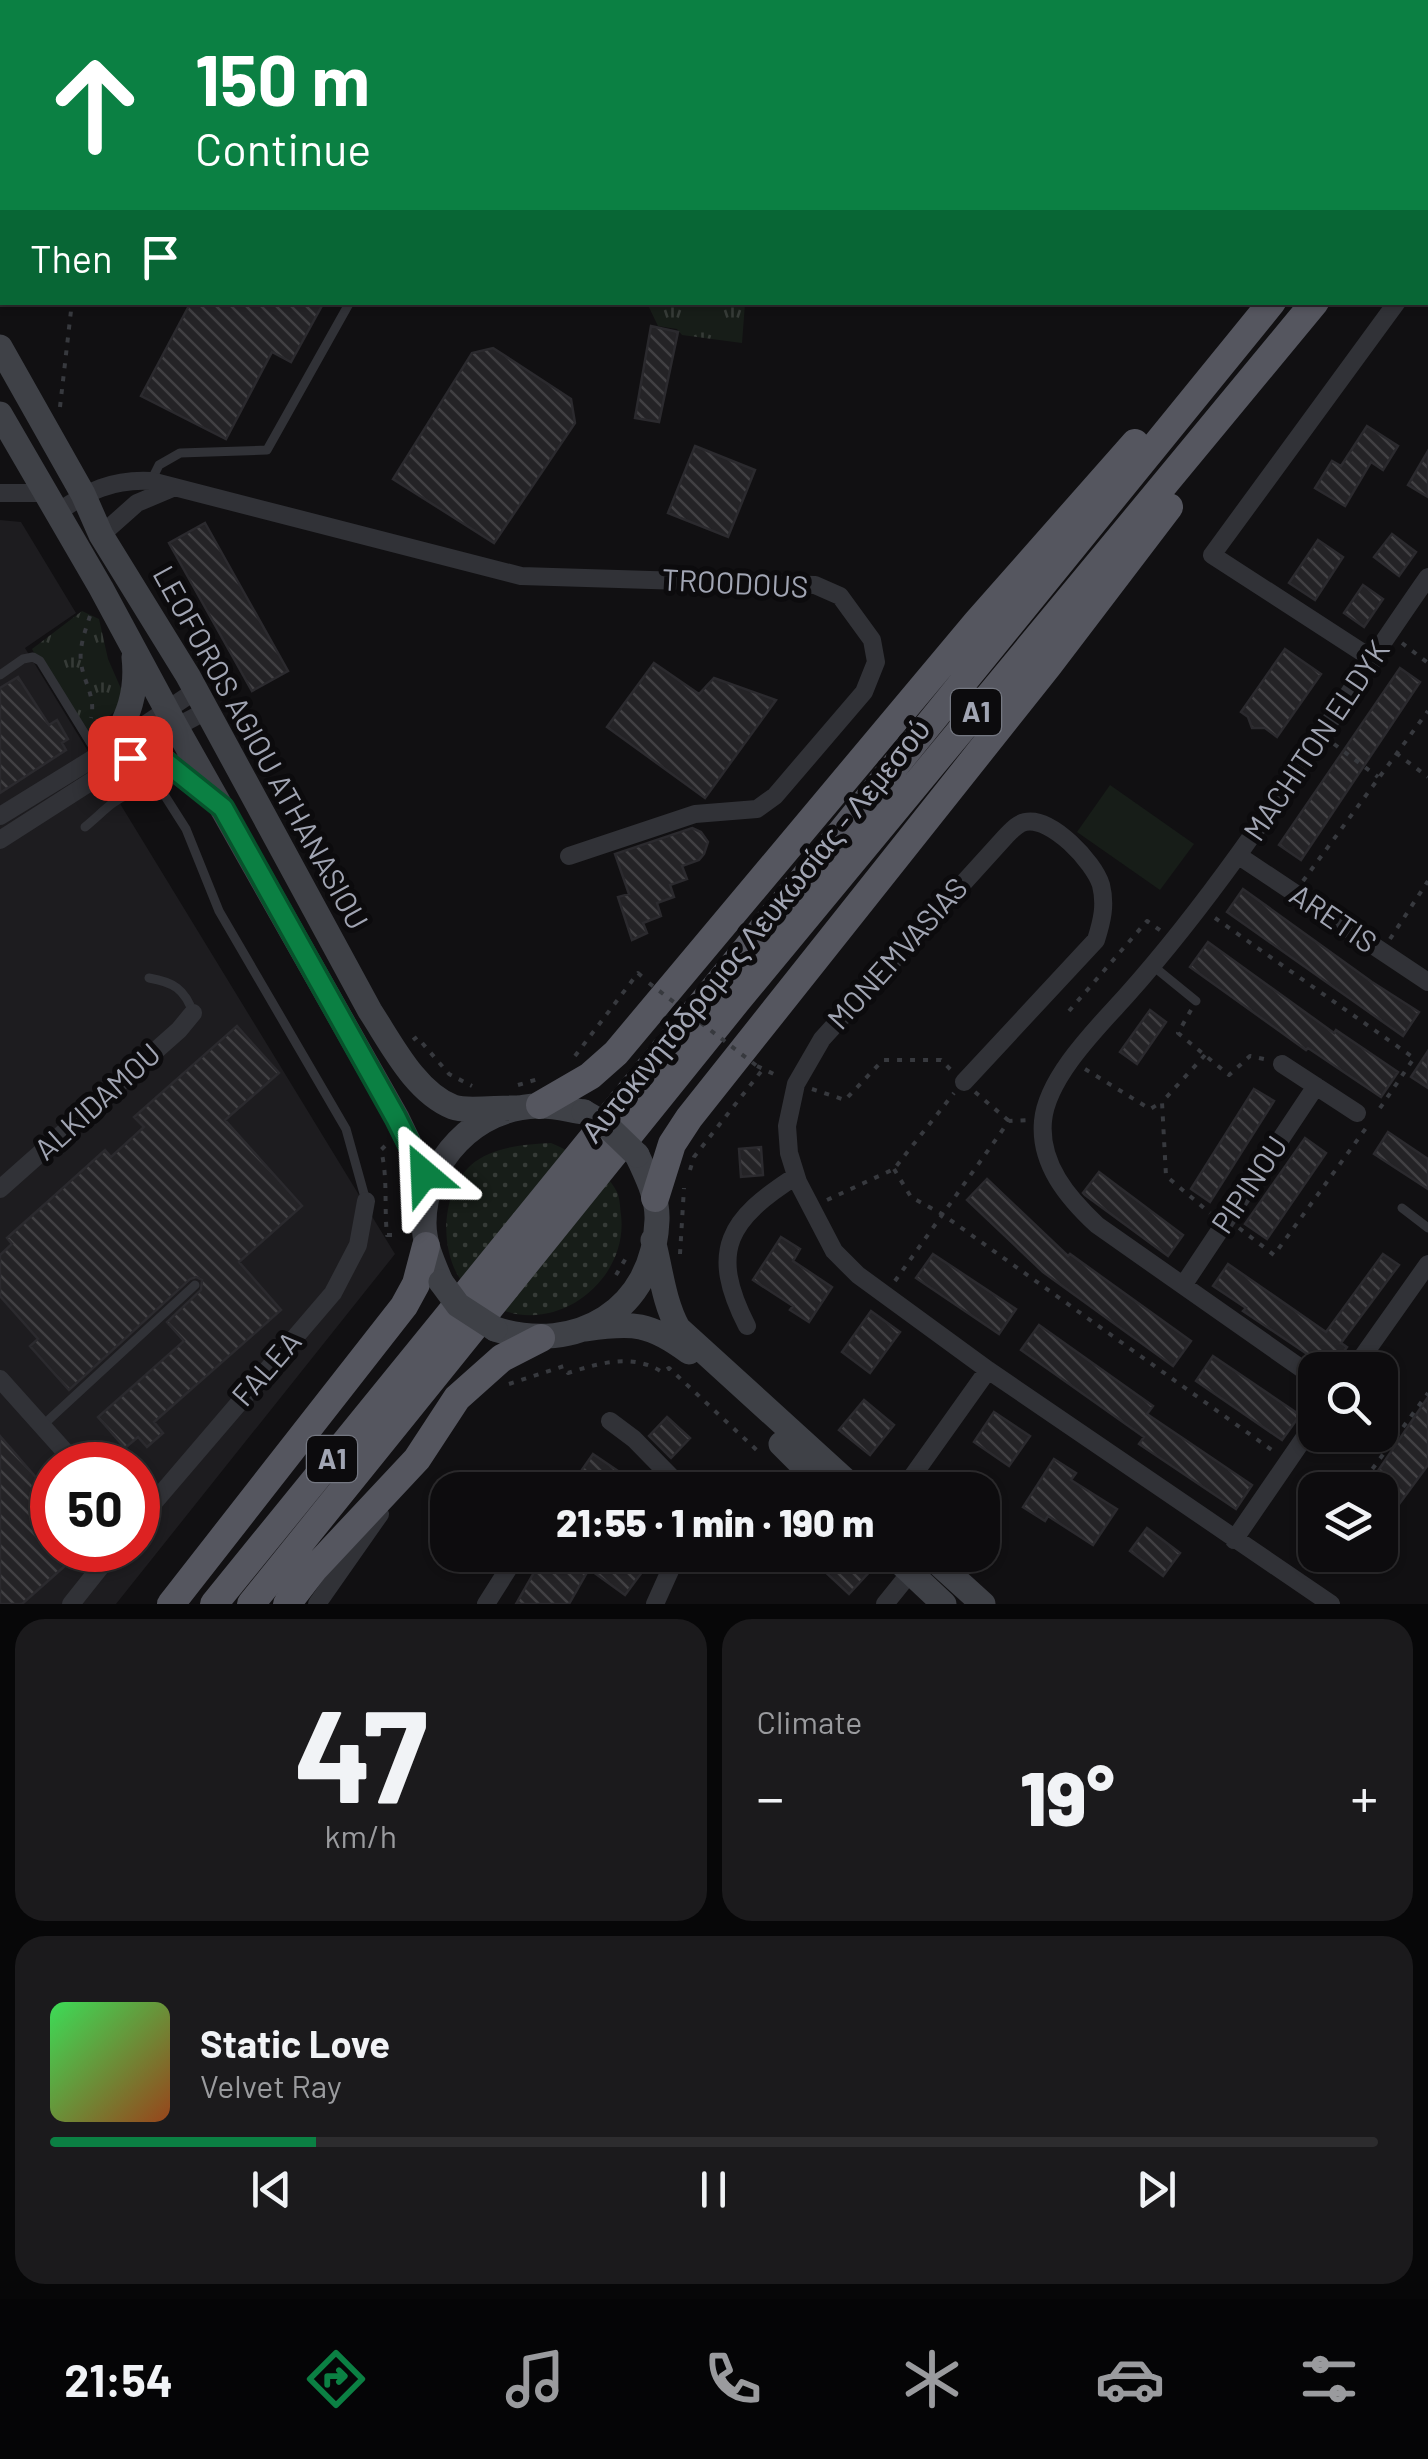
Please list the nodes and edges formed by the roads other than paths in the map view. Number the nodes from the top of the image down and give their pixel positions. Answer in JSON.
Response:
{"nodes":[{"id":1,"x":348,"y":305,"type":"edge"},
{"id":2,"x":1268,"y":305,"type":"edge"},
{"id":3,"x":1269,"y":305,"type":"edge"},
{"id":4,"x":1313,"y":305,"type":"edge"},
{"id":5,"x":1313,"y":305,"type":"edge"},
{"id":6,"x":1395,"y":305,"type":"edge"},
{"id":7,"x":0,"y":347,"type":"edge"},
{"id":8,"x":0,"y":414,"type":"edge"},
{"id":9,"x":151,"y":482,"type":"junction"},
{"id":10,"x":176,"y":487,"type":"junction"},
{"id":11,"x":0,"y":493,"type":"edge"},
{"id":12,"x":83,"y":494,"type":"junction"},
{"id":13,"x":51,"y":503,"type":"junction"},
{"id":14,"x":101,"y":535,"type":"junction"},
{"id":15,"x":1428,"y":577,"type":"edge"},
{"id":16,"x":132,"y":648,"type":"junction"},
{"id":17,"x":1374,"y":660,"type":"junction"},
{"id":18,"x":0,"y":675,"type":"edge"},
{"id":19,"x":201,"y":701,"type":"junction"},
{"id":20,"x":171,"y":718,"type":"junction"},
{"id":21,"x":109,"y":748,"type":"junction"},
{"id":22,"x":223,"y":808,"type":"junction"},
{"id":23,"x":0,"y":816,"type":"edge"},
{"id":24,"x":86,"y":826,"type":"dead end"},
{"id":25,"x":0,"y":840,"type":"edge"},
{"id":26,"x":569,"y":856,"type":"dead end"},
{"id":27,"x":1239,"y":856,"type":"junction"},
{"id":28,"x":1153,"y":966,"type":"junction"},
{"id":29,"x":149,"y":978,"type":"dead end"},
{"id":30,"x":1428,"y":982,"type":"edge"},
{"id":31,"x":1196,"y":1001,"type":"road end"},
{"id":32,"x":193,"y":1013,"type":"joint"},
{"id":33,"x":1282,"y":1064,"type":"road end"},
{"id":34,"x":964,"y":1082,"type":"road end"},
{"id":35,"x":1316,"y":1086,"type":"junction"},
{"id":36,"x":524,"y":1102,"type":"junction"},
{"id":37,"x":1357,"y":1113,"type":"dead end"},
{"id":38,"x":796,"y":1176,"type":"junction"},
{"id":39,"x":0,"y":1189,"type":"edge"},
{"id":40,"x":655,"y":1198,"type":"junction"},
{"id":41,"x":426,"y":1200,"type":"junction"},
{"id":42,"x":366,"y":1201,"type":"joint"},
{"id":43,"x":1402,"y":1208,"type":"dead end"},
{"id":44,"x":1428,"y":1228,"type":"edge"},
{"id":45,"x":653,"y":1240,"type":"junction"},
{"id":46,"x":426,"y":1246,"type":"junction"},
{"id":47,"x":1428,"y":1264,"type":"edge"},
{"id":48,"x":1184,"y":1284,"type":"junction"},
{"id":49,"x":195,"y":1286,"type":"dead end"},
{"id":50,"x":747,"y":1326,"type":"dead end"},
{"id":51,"x":586,"y":1329,"type":"junction"},
{"id":52,"x":541,"y":1338,"type":"junction"},
{"id":53,"x":1365,"y":1352,"type":"edge"},
{"id":54,"x":1298,"y":1366,"type":"edge"},
{"id":55,"x":988,"y":1370,"type":"junction"},
{"id":56,"x":0,"y":1379,"type":"edge"},
{"id":57,"x":610,"y":1421,"type":"dead end"},
{"id":58,"x":42,"y":1426,"type":"junction"},
{"id":59,"x":56,"y":1442,"type":"edge"},
{"id":60,"x":1298,"y":1447,"type":"edge"},
{"id":61,"x":417,"y":1460,"type":"junction"},
{"id":62,"x":666,"y":1472,"type":"edge"},
{"id":63,"x":809,"y":1472,"type":"edge"},
{"id":64,"x":836,"y":1472,"type":"edge"},
{"id":65,"x":915,"y":1472,"type":"edge"},
{"id":66,"x":160,"y":1495,"type":"edge"},
{"id":67,"x":1234,"y":1540,"type":"junction"},
{"id":68,"x":96,"y":1572,"type":"edge"},
{"id":69,"x":506,"y":1572,"type":"edge"},
{"id":70,"x":669,"y":1572,"type":"edge"},
{"id":71,"x":904,"y":1572,"type":"edge"},
{"id":72,"x":919,"y":1572,"type":"edge"},
{"id":73,"x":929,"y":1572,"type":"edge"},
{"id":74,"x":71,"y":1604,"type":"edge"},
{"id":75,"x":171,"y":1604,"type":"edge"},
{"id":76,"x":214,"y":1604,"type":"edge"},
{"id":77,"x":251,"y":1604,"type":"edge"},
{"id":78,"x":286,"y":1604,"type":"edge"},
{"id":79,"x":318,"y":1604,"type":"edge"},
{"id":80,"x":486,"y":1604,"type":"edge"},
{"id":81,"x":655,"y":1604,"type":"edge"},
{"id":82,"x":885,"y":1604,"type":"edge"},
{"id":83,"x":944,"y":1604,"type":"edge"},
{"id":84,"x":983,"y":1604,"type":"edge"},
{"id":85,"x":1331,"y":1604,"type":"edge"}],
"edges":[{"from":1,"to":9,"type":"lane"},
{"from":2,"to":36,"type":"highway"},
{"from":3,"to":76,"type":"highway","name":"Αυτοκινητόδρομος Λευκωσίας - Λεμεσού","number":"A1"},
{"from":4,"to":40,"type":"highway"},
{"from":5,"to":77,"type":"highway","name":"Αυτοκινητόδρομος Λευκωσίας - Λεμεσού","number":"A1"},
{"from":6,"to":17,"type":"street"},
{"from":7,"to":12,"type":"main road","name":"LEOFOROS AGIOU ATHANASIOU"},
{"from":8,"to":13,"type":"main road","name":"LEOFOROS AGIOU ATHANASIOU"},
{"from":9,"to":10,"type":"street","name":"TROODOUS"},
{"from":9,"to":12,"type":"street","name":"TROODOUS"},
{"from":10,"to":14,"type":"street"},
{"from":10,"to":26,"type":"street","name":"TROODOUS"},
{"from":11,"to":13,"type":"street"},
{"from":12,"to":13,"type":"street","name":"TROODOUS"},
{"from":12,"to":14,"type":"main road","name":"LEOFOROS AGIOU ATHANASIOU"},
{"from":13,"to":16,"type":"main road","name":"LEOFOROS AGIOU ATHANASIOU"},
{"from":14,"to":19,"type":"main road","name":"LEOFOROS AGIOU ATHANASIOU"},
{"from":15,"to":17,"type":"street","name":"MACHITON ELDYK"},
{"from":16,"to":20,"type":"main road","name":"LEOFOROS AGIOU ATHANASIOU"},
{"from":16,"to":21,"type":"main road"},
{"from":17,"to":27,"type":"street","name":"MACHITON ELDYK"},
{"from":18,"to":21,"type":"lane"},
{"from":19,"to":20,"type":"street"},
{"from":19,"to":36,"type":"main road","name":"LEOFOROS AGIOU ATHANASIOU"},
{"from":20,"to":21,"type":"street"},
{"from":20,"to":22,"type":"main road","name":"LEOFOROS AGIOU ATHANASIOU"},
{"from":21,"to":22,"type":"main road"},
{"from":21,"to":23,"type":"street"},
{"from":21,"to":25,"type":"street"},
{"from":22,"to":41,"type":"main road","name":"LEOFOROS AGIOU ATHANASIOU"},
{"from":24,"to":42,"type":"lane"},
{"from":27,"to":28,"type":"street","name":"MACHITON ELDYK"},
{"from":27,"to":30,"type":"street","name":"ARETIS"},
{"from":28,"to":31,"type":"lane"},
{"from":28,"to":48,"type":"street","name":"MACHITON ELDYK"},
{"from":29,"to":32,"type":"lane"},
{"from":32,"to":39,"type":"street","name":"ALKIDAMOU"},
{"from":33,"to":35,"type":"street"},
{"from":34,"to":38,"type":"street","name":"MONEMVASIAS"},
{"from":35,"to":37,"type":"street"},
{"from":35,"to":48,"type":"street","name":"PIPINOU"},
{"from":36,"to":40,"type":"main road","bridge":true},
{"from":36,"to":41,"type":"main road"},
{"from":38,"to":50,"type":"street"},
{"from":38,"to":55,"type":"street","name":"MONEMVASIAS"},
{"from":40,"to":45,"type":"main road"},
{"from":41,"to":46,"type":"main road"},
{"from":42,"to":66,"type":"street","name":"FALEA"},
{"from":43,"to":44,"type":"lane"},
{"from":45,"to":51,"type":"main road"},
{"from":45,"to":64,"type":"main road"},
{"from":46,"to":52,"type":"main road","bridge":true},
{"from":46,"to":75,"type":"highway"},
{"from":47,"to":53,"type":"street"},
{"from":48,"to":54,"type":"street"},
{"from":49,"to":58,"type":"lane"},
{"from":51,"to":52,"type":"main road"},
{"from":51,"to":63,"type":"main road"},
{"from":52,"to":61,"type":"highway"},
{"from":55,"to":65,"type":"street"},
{"from":55,"to":67,"type":"street","name":"MONEMVASIAS"},
{"from":56,"to":58,"type":"street"},
{"from":57,"to":62,"type":"street"},
{"from":58,"to":59,"type":"street"},
{"from":60,"to":67,"type":"street"},
{"from":61,"to":78,"type":"highway"},
{"from":61,"to":79,"type":"street"},
{"from":67,"to":85,"type":"street","name":"MONEMVASIAS"},
{"from":68,"to":74,"type":"street"},
{"from":69,"to":80,"type":"street"},
{"from":70,"to":81,"type":"street"},
{"from":71,"to":82,"type":"street"},
{"from":72,"to":83,"type":"main road"},
{"from":73,"to":84,"type":"main road"}]}
